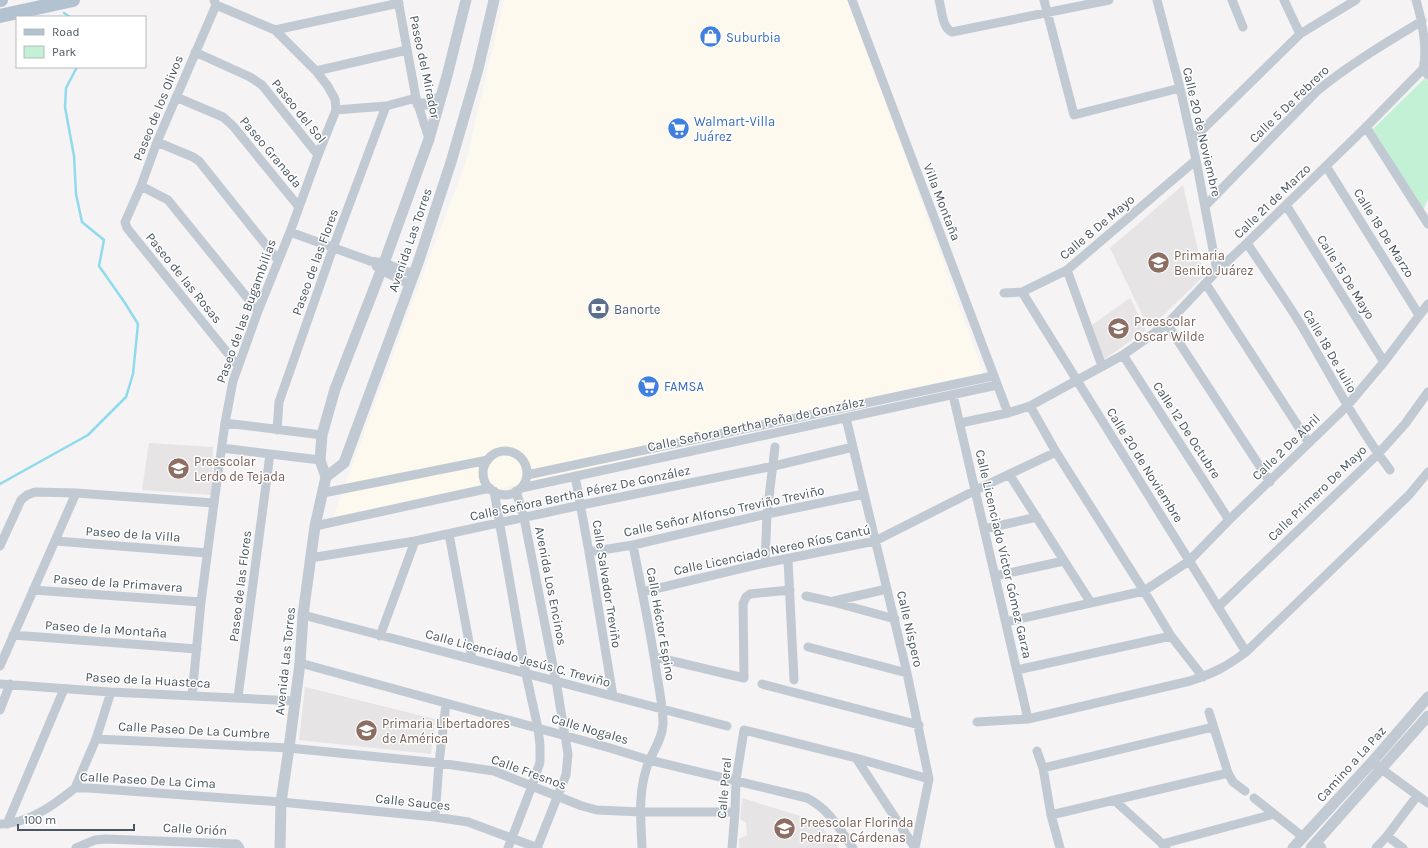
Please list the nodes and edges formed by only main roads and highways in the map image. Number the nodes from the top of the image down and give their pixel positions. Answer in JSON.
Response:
{"nodes":[{"id":1,"x":73,"y":0,"type":"edge"},
{"id":2,"x":0,"y":16,"type":"edge"}],
"edges":[{"from":1,"to":2,"type":"main road"}]}
